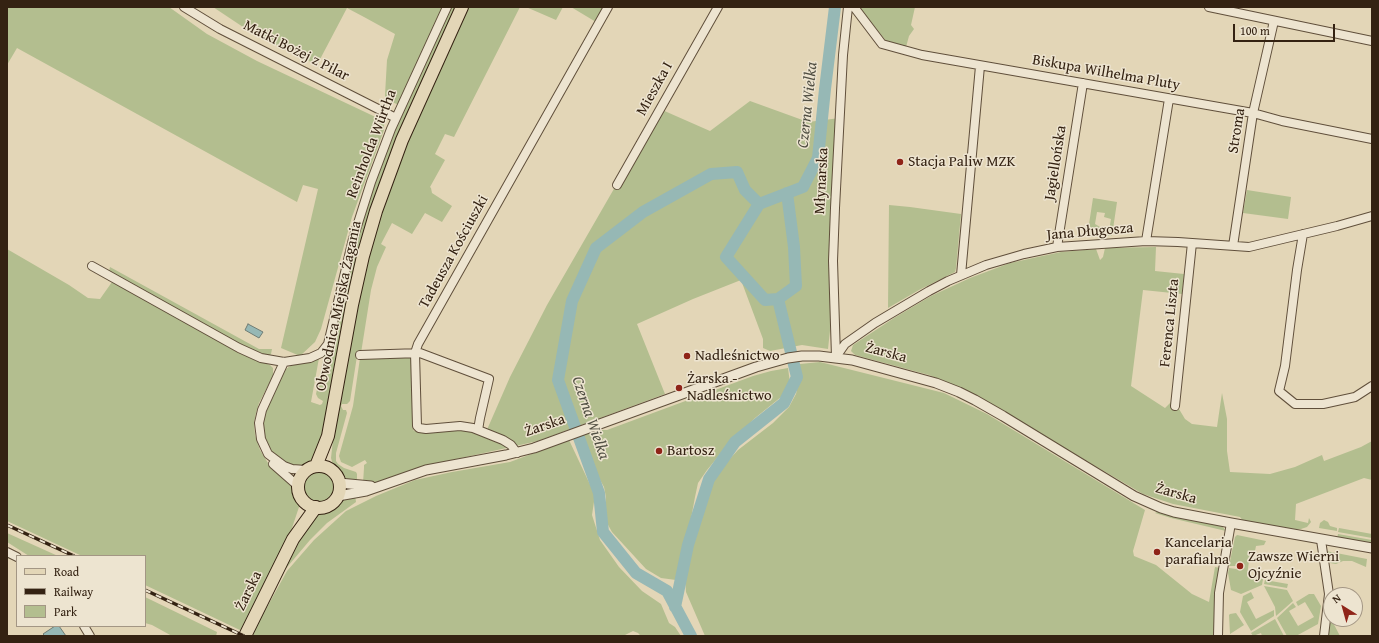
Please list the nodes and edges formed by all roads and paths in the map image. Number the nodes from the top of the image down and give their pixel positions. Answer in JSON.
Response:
{"nodes":[{"id":1,"x":184,"y":7,"type":"edge"},
{"id":2,"x":447,"y":7,"type":"edge"},
{"id":3,"x":462,"y":7,"type":"edge"},
{"id":4,"x":608,"y":7,"type":"edge"},
{"id":5,"x":718,"y":7,"type":"edge"},
{"id":6,"x":848,"y":7,"type":"edge"},
{"id":7,"x":854,"y":7,"type":"edge"},
{"id":8,"x":1209,"y":7,"type":"edge"},
{"id":9,"x":1274,"y":21,"type":"junction"},
{"id":10,"x":1372,"y":41,"type":"edge"},
{"id":11,"x":980,"y":66,"type":"junction"},
{"id":12,"x":1083,"y":83,"type":"junction"},
{"id":13,"x":1169,"y":99,"type":"junction"},
{"id":14,"x":1253,"y":113,"type":"junction"},
{"id":15,"x":396,"y":118,"type":"junction"},
{"id":16,"x":1372,"y":139,"type":"edge"},
{"id":17,"x":617,"y":185,"type":"dead end"},
{"id":18,"x":1372,"y":216,"type":"edge"},
{"id":19,"x":1303,"y":234,"type":"junction"},
{"id":20,"x":1146,"y":241,"type":"junction"},
{"id":21,"x":1192,"y":243,"type":"junction"},
{"id":22,"x":1233,"y":246,"type":"junction"},
{"id":23,"x":1057,"y":247,"type":"junction"},
{"id":24,"x":92,"y":266,"type":"dead end"},
{"id":25,"x":961,"y":275,"type":"junction"},
{"id":26,"x":416,"y":353,"type":"junction"},
{"id":27,"x":360,"y":355,"type":"dead end"},
{"id":28,"x":836,"y":358,"type":"junction"},
{"id":29,"x":284,"y":362,"type":"junction"},
{"id":30,"x":1372,"y":386,"type":"edge"},
{"id":31,"x":1175,"y":406,"type":"dead end"},
{"id":32,"x":478,"y":430,"type":"junction"},
{"id":33,"x":328,"y":436,"type":"junction"},
{"id":34,"x":517,"y":453,"type":"junction"},
{"id":35,"x":268,"y":454,"type":"junction"},
{"id":36,"x":311,"y":468,"type":"junction"},
{"id":37,"x":331,"y":470,"type":"junction"},
{"id":38,"x":340,"y":482,"type":"junction"},
{"id":39,"x":298,"y":486,"type":"junction"},
{"id":40,"x":376,"y":487,"type":"junction"},
{"id":41,"x":338,"y":496,"type":"junction"},
{"id":42,"x":303,"y":500,"type":"junction"},
{"id":43,"x":316,"y":507,"type":"junction"},
{"id":44,"x":1231,"y":523,"type":"junction"},
{"id":45,"x":292,"y":539,"type":"junction"},
{"id":46,"x":1321,"y":540,"type":"junction"},
{"id":47,"x":1372,"y":548,"type":"edge"},
{"id":48,"x":7,"y":552,"type":"edge"},
{"id":49,"x":16,"y":556,"type":"edge"},
{"id":50,"x":85,"y":627,"type":"edge"},
{"id":51,"x":90,"y":636,"type":"edge"},
{"id":52,"x":245,"y":636,"type":"edge"},
{"id":53,"x":1218,"y":636,"type":"edge"},
{"id":54,"x":1324,"y":636,"type":"edge"}],
"edges":[{"from":1,"to":15,"type":"street","name":"Matki Bożej z Pilar"},
{"from":2,"to":15,"type":"street","name":"Reinholda Würtha"},
{"from":3,"to":33,"type":"main road","name":"Obwodnica Miejska Żagania"},
{"from":4,"to":26,"type":"street","name":"Tadeusza Kościuszki"},
{"from":5,"to":17,"type":"street","name":"Mieszka I"},
{"from":6,"to":28,"type":"street","name":"Młynarska"},
{"from":7,"to":11,"type":"street","name":"Biskupa Wilhelma Pluty"},
{"from":8,"to":9,"type":"street"},
{"from":9,"to":10,"type":"street"},
{"from":9,"to":14,"type":"street","name":"Stroma"},
{"from":11,"to":12,"type":"street","name":"Biskupa Wilhelma Pluty"},
{"from":11,"to":25,"type":"street"},
{"from":12,"to":13,"type":"street","name":"Biskupa Wilhelma Pluty"},
{"from":12,"to":23,"type":"street","name":"Jagiellońska"},
{"from":13,"to":14,"type":"street","name":"Biskupa Wilhelma Pluty"},
{"from":13,"to":20,"type":"street"},
{"from":14,"to":16,"type":"street","name":"Biskupa Wilhelma Pluty"},
{"from":14,"to":22,"type":"street","name":"Stroma"},
{"from":15,"to":29,"type":"street","name":"Reinholda Würtha"},
{"from":18,"to":19,"type":"street","name":"Jana Długosza"},
{"from":19,"to":22,"type":"street","name":"Jana Długosza"},
{"from":19,"to":30,"type":"street"},
{"from":20,"to":21,"type":"street","name":"Jana Długosza"},
{"from":20,"to":23,"type":"street","name":"Jana Długosza"},
{"from":21,"to":22,"type":"street","name":"Jana Długosza"},
{"from":21,"to":31,"type":"street","name":"Ferenca Liszta"},
{"from":23,"to":25,"type":"street","name":"Jana Długosza"},
{"from":24,"to":29,"type":"street","name":"Reinholda Würtha"},
{"from":25,"to":28,"type":"street","name":"Jana Długosza"},
{"from":26,"to":27,"type":"street"},
{"from":26,"to":32,"type":"street"},
{"from":26,"to":32,"type":"street","name":"Tadeusza Kościuszki"},
{"from":28,"to":34,"type":"street","name":"Żarska"},
{"from":28,"to":44,"type":"street","name":"Żarska"},
{"from":29,"to":35,"type":"street"},
{"from":32,"to":34,"type":"street","name":"Tadeusza Kościuszki"},
{"from":33,"to":36,"type":"main road","name":"Obwodnica Miejska Żagania"},
{"from":33,"to":37,"type":"main road","name":"Obwodnica Miejska Żagania"},
{"from":34,"to":40,"type":"street","name":"Żarska"},
{"from":35,"to":36,"type":"street"},
{"from":35,"to":39,"type":"street"},
{"from":36,"to":37,"type":"main road"},
{"from":36,"to":39,"type":"main road"},
{"from":37,"to":38,"type":"main road"},
{"from":38,"to":40,"type":"street","name":"Żarska"},
{"from":38,"to":41,"type":"main road"},
{"from":39,"to":42,"type":"main road"},
{"from":40,"to":41,"type":"street","name":"Żarska"},
{"from":41,"to":43,"type":"main road"},
{"from":42,"to":43,"type":"main road"},
{"from":42,"to":45,"type":"main road","name":"Żarska"},
{"from":43,"to":45,"type":"main road","name":"Żarska"},
{"from":44,"to":46,"type":"street","name":"Żarska"},
{"from":44,"to":53,"type":"street"},
{"from":45,"to":52,"type":"main road","name":"Żarska"},
{"from":46,"to":47,"type":"street","name":"Żarska"},
{"from":46,"to":54,"type":"street"},
{"from":48,"to":49,"type":"street"},
{"from":50,"to":51,"type":"street"}]}
